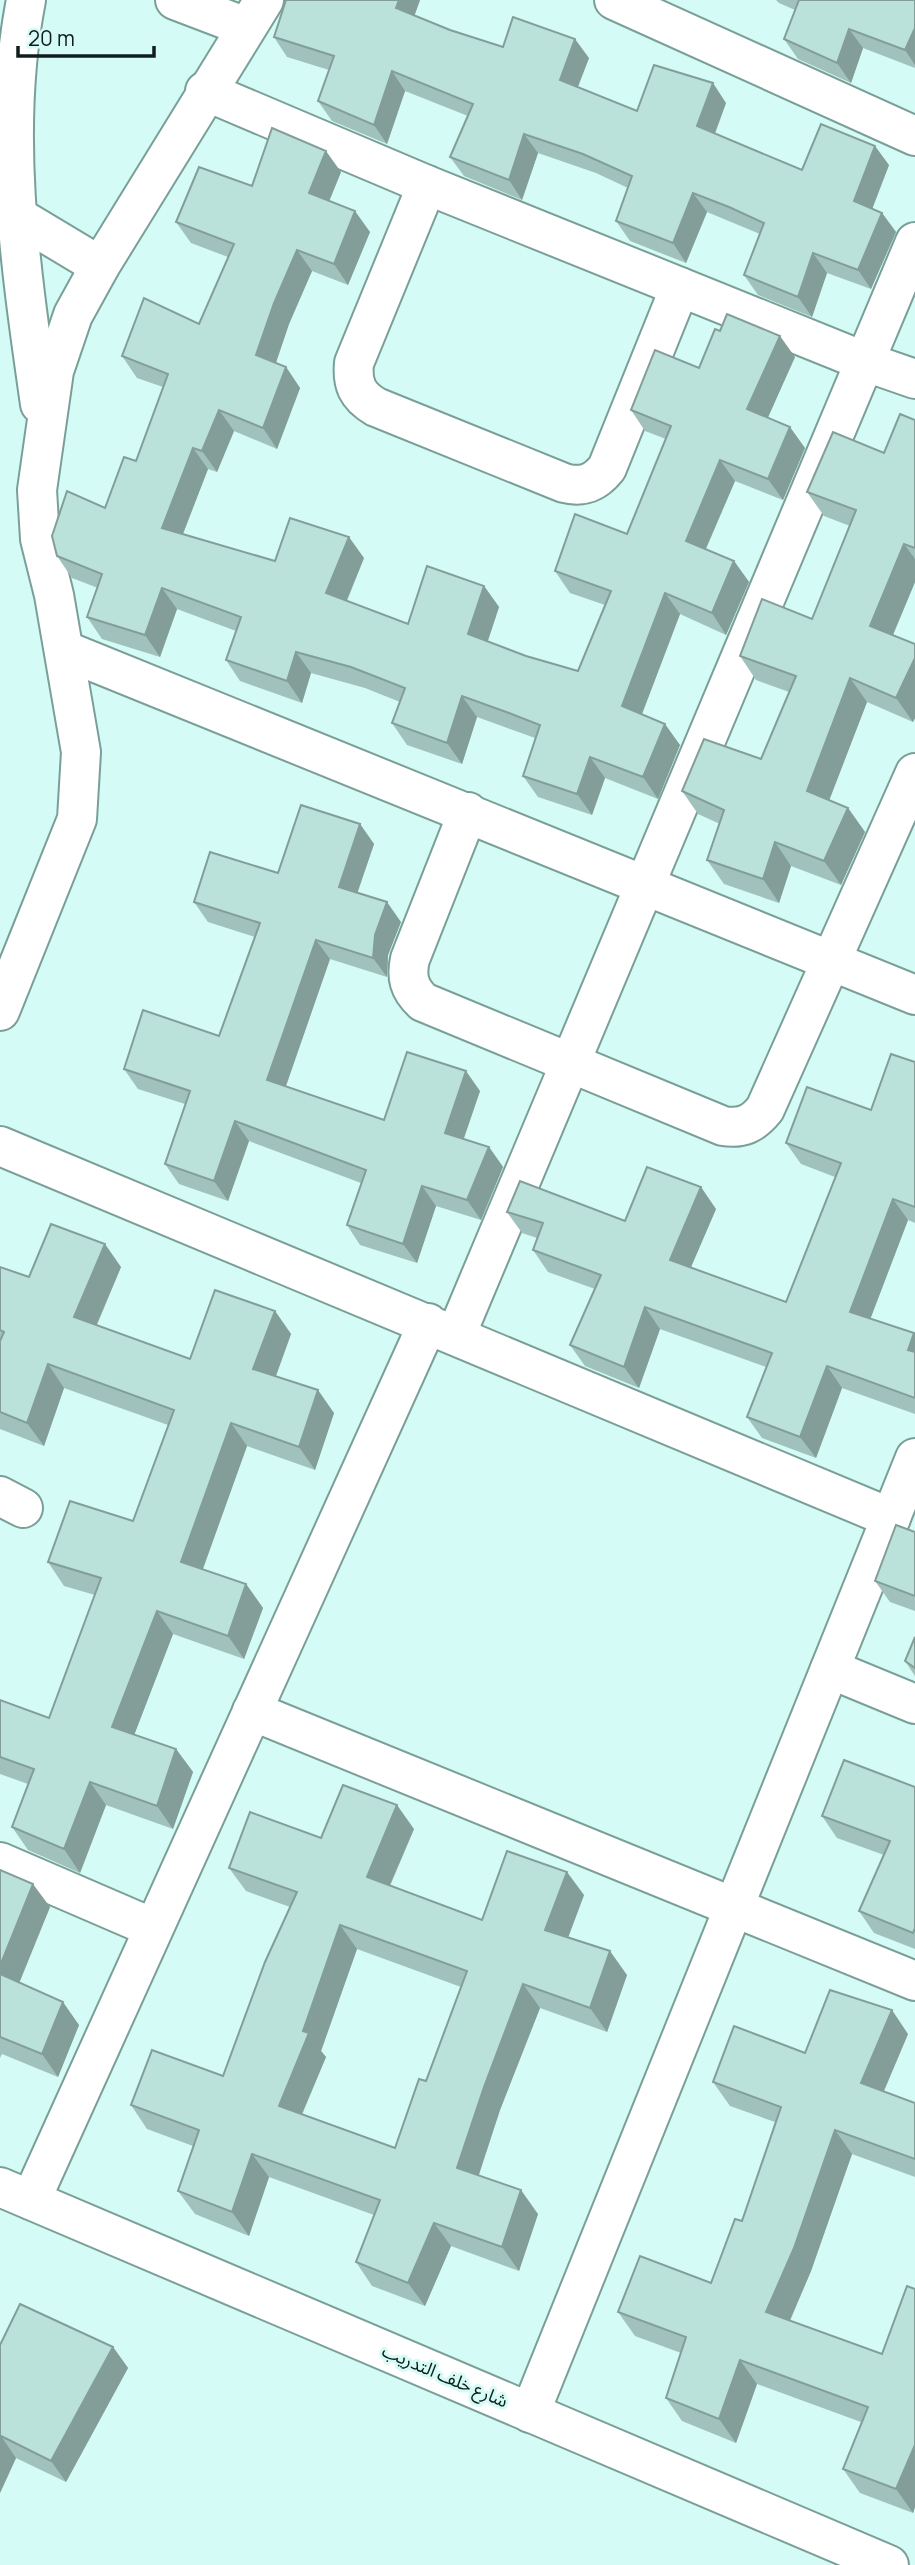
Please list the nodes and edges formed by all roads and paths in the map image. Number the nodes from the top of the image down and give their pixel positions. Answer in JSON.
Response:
{"nodes":[{"id":1,"x":26,"y":0,"type":"edge"},
{"id":2,"x":175,"y":0,"type":"edge"},
{"id":3,"x":627,"y":3,"type":"edge"},
{"id":4,"x":255,"y":13,"type":"edge"},
{"id":5,"x":205,"y":91,"type":"junction"},
{"id":6,"x":915,"y":136,"type":"edge"},
{"id":7,"x":427,"y":185,"type":"junction"},
{"id":8,"x":6,"y":209,"type":"edge"},
{"id":9,"x":915,"y":242,"type":"edge"},
{"id":10,"x":100,"y":266,"type":"junction"},
{"id":11,"x":680,"y":287,"type":"junction"},
{"id":12,"x":866,"y":362,"type":"junction"},
{"id":13,"x":915,"y":379,"type":"edge"},
{"id":14,"x":44,"y":432,"type":"junction"},
{"id":15,"x":64,"y":650,"type":"junction"},
{"id":16,"x":915,"y":773,"type":"edge"},
{"id":17,"x":468,"y":812,"type":"junction"},
{"id":18,"x":646,"y":884,"type":"junction"},
{"id":19,"x":830,"y":960,"type":"junction"},
{"id":20,"x":915,"y":995,"type":"edge"},
{"id":21,"x":0,"y":1011,"type":"edge"},
{"id":22,"x":571,"y":1063,"type":"junction"},
{"id":23,"x":0,"y":1146,"type":"edge"},
{"id":24,"x":442,"y":1329,"type":"junction"},
{"id":25,"x":915,"y":1458,"type":"edge"},
{"id":26,"x":891,"y":1518,"type":"junction"},
{"id":27,"x":830,"y":1669,"type":"junction"},
{"id":28,"x":915,"y":1704,"type":"edge"},
{"id":29,"x":252,"y":1711,"type":"junction"},
{"id":30,"x":0,"y":1862,"type":"edge"},
{"id":31,"x":734,"y":1908,"type":"junction"},
{"id":32,"x":153,"y":1928,"type":"junction"},
{"id":33,"x":915,"y":1981,"type":"edge"},
{"id":34,"x":15,"y":2194,"type":"edge"},
{"id":35,"x":530,"y":2413,"type":"junction"},
{"id":36,"x":889,"y":2565,"type":"edge"}],
"edges":[{"from":1,"to":8,"type":"street"},
{"from":2,"to":4,"type":"street"},
{"from":3,"to":6,"type":"street"},
{"from":4,"to":5,"type":"street"},
{"from":5,"to":7,"type":"street"},
{"from":5,"to":10,"type":"street"},
{"from":7,"to":11,"type":"street"},
{"from":7,"to":11,"type":"street"},
{"from":8,"to":10,"type":"street"},
{"from":8,"to":14,"type":"street"},
{"from":9,"to":12,"type":"street"},
{"from":10,"to":14,"type":"street"},
{"from":11,"to":12,"type":"street"},
{"from":12,"to":13,"type":"street"},
{"from":12,"to":18,"type":"street"},
{"from":14,"to":15,"type":"street"},
{"from":15,"to":17,"type":"street"},
{"from":15,"to":21,"type":"street"},
{"from":16,"to":19,"type":"street"},
{"from":17,"to":18,"type":"street"},
{"from":17,"to":22,"type":"street"},
{"from":18,"to":19,"type":"street"},
{"from":18,"to":22,"type":"street"},
{"from":19,"to":20,"type":"street"},
{"from":19,"to":22,"type":"street"},
{"from":22,"to":24,"type":"street"},
{"from":23,"to":24,"type":"street"},
{"from":24,"to":26,"type":"street"},
{"from":24,"to":29,"type":"street"},
{"from":25,"to":26,"type":"street"},
{"from":26,"to":27,"type":"street"},
{"from":27,"to":28,"type":"street"},
{"from":27,"to":31,"type":"street"},
{"from":29,"to":31,"type":"street"},
{"from":29,"to":32,"type":"street"},
{"from":30,"to":32,"type":"street"},
{"from":31,"to":33,"type":"street"},
{"from":31,"to":35,"type":"street"},
{"from":32,"to":34,"type":"street"},
{"from":34,"to":35,"type":"street","name":"شارع خلف التدريب"},
{"from":35,"to":36,"type":"street","name":"شارع خلف التدريب"}]}
